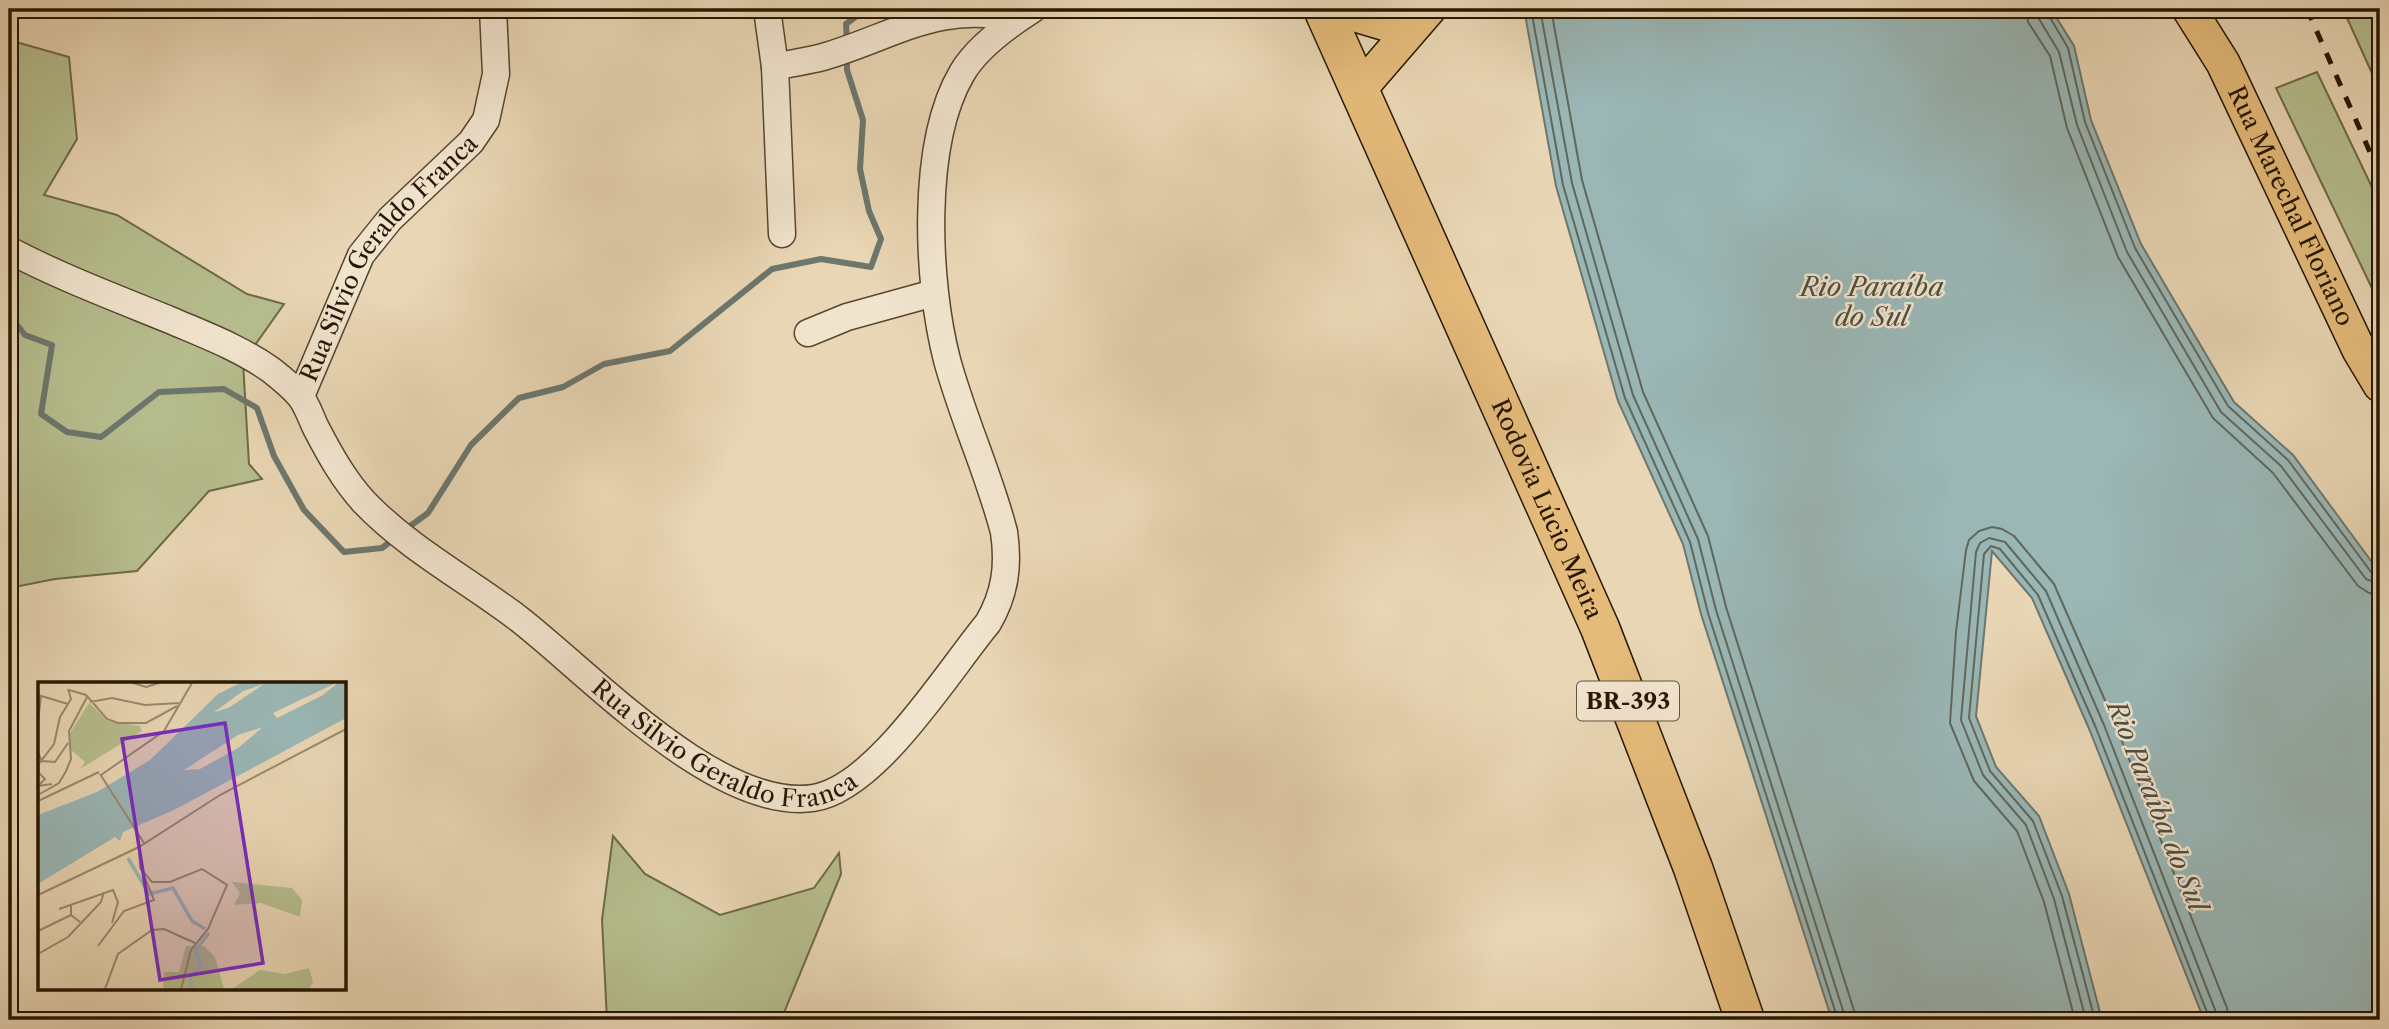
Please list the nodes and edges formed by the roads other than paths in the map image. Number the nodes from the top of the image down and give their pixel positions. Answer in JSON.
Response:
{"nodes":[{"id":1,"x":493,"y":9,"type":"edge"},
{"id":2,"x":767,"y":9,"type":"edge"},
{"id":3,"x":1323,"y":9,"type":"edge"},
{"id":4,"x":1345,"y":9,"type":"edge"},
{"id":5,"x":2189,"y":9,"type":"edge"},
{"id":6,"x":2206,"y":9,"type":"edge"},
{"id":7,"x":1025,"y":14,"type":"edge"},
{"id":8,"x":1418,"y":14,"type":"edge"},
{"id":9,"x":2222,"y":64,"type":"junction"},
{"id":10,"x":775,"y":67,"type":"junction"},
{"id":11,"x":1353,"y":75,"type":"junction"},
{"id":12,"x":782,"y":234,"type":"dead end"},
{"id":13,"x":9,"y":250,"type":"edge"},
{"id":14,"x":934,"y":293,"type":"junction"},
{"id":15,"x":808,"y":333,"type":"dead end"},
{"id":16,"x":2380,"y":385,"type":"edge"},
{"id":17,"x":301,"y":396,"type":"junction"},
{"id":18,"x":1745,"y":1020,"type":"edge"}],
"edges":[{"from":1,"to":17,"type":"street","name":"Rua Silvio Geraldo Franca"},
{"from":2,"to":10,"type":"street"},
{"from":3,"to":11,"type":"highway","name":"Rodovia Lúcio Meira","number":"BR-393"},
{"from":4,"to":8,"type":"highway"},
{"from":5,"to":9,"type":"main road"},
{"from":6,"to":9,"type":"main road"},
{"from":7,"to":10,"type":"street"},
{"from":7,"to":14,"type":"street","name":"Rua Silvio Geraldo Franca"},
{"from":8,"to":11,"type":"main road"},
{"from":9,"to":16,"type":"main road","name":"Rua Marechal Floriano"},
{"from":10,"to":12,"type":"street"},
{"from":11,"to":18,"type":"highway","name":"Rodovia Lúcio Meira","number":"BR-393"},
{"from":13,"to":17,"type":"street"},
{"from":14,"to":15,"type":"street"},
{"from":14,"to":17,"type":"street","name":"Rua Silvio Geraldo Franca"}]}
